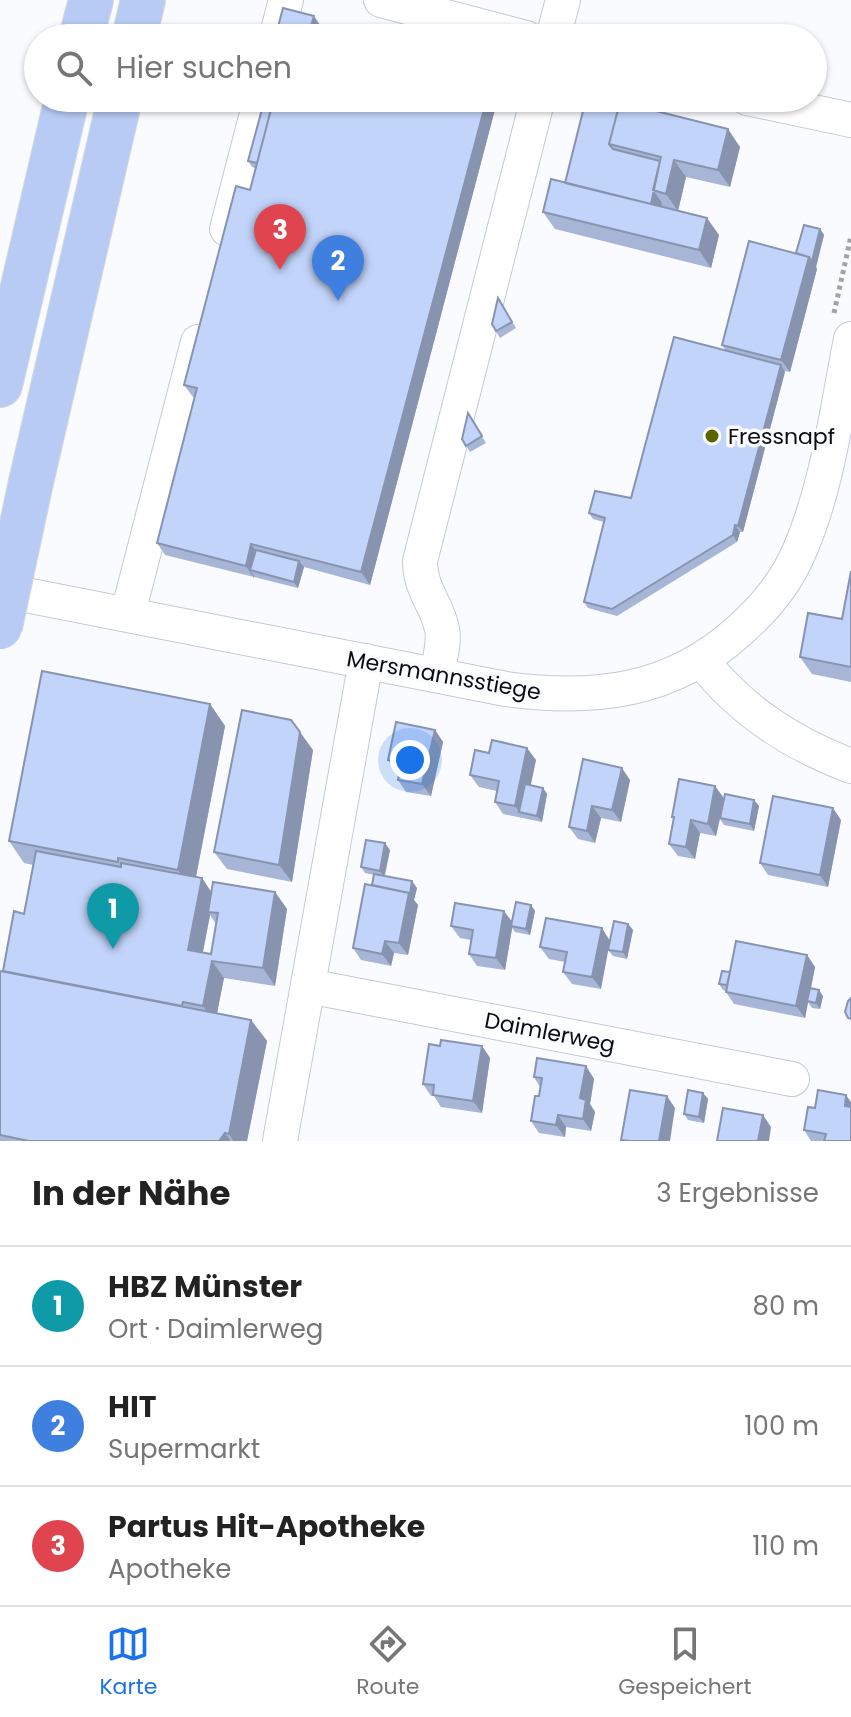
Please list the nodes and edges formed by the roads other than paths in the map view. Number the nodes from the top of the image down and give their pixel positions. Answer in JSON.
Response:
{"nodes":[{"id":1,"x":70,"y":0,"type":"edge"},
{"id":2,"x":91,"y":0,"type":"edge"},
{"id":3,"x":143,"y":0,"type":"edge"},
{"id":4,"x":286,"y":0,"type":"edge"},
{"id":5,"x":381,"y":0,"type":"edge"},
{"id":6,"x":563,"y":0,"type":"edge"},
{"id":7,"x":67,"y":24,"type":"edge"},
{"id":8,"x":85,"y":24,"type":"edge"},
{"id":9,"x":137,"y":24,"type":"edge"},
{"id":10,"x":280,"y":24,"type":"edge"},
{"id":11,"x":473,"y":24,"type":"edge"},
{"id":12,"x":557,"y":24,"type":"edge"},
{"id":13,"x":57,"y":112,"type":"edge"},
{"id":14,"x":64,"y":112,"type":"edge"},
{"id":15,"x":117,"y":112,"type":"edge"},
{"id":16,"x":257,"y":112,"type":"edge"},
{"id":17,"x":534,"y":112,"type":"edge"},
{"id":18,"x":813,"y":112,"type":"edge"},
{"id":19,"x":851,"y":120,"type":"edge"},
{"id":20,"x":51,"y":166,"type":"junction"},
{"id":21,"x":221,"y":253,"type":"edge"},
{"id":22,"x":205,"y":315,"type":"edge"},
{"id":23,"x":845,"y":349,"type":"edge"},
{"id":24,"x":0,"y":385,"type":"edge"},
{"id":25,"x":837,"y":475,"type":"edge"},
{"id":26,"x":0,"y":590,"type":"edge"},
{"id":27,"x":128,"y":613,"type":"junction"},
{"id":28,"x":0,"y":627,"type":"edge"},
{"id":29,"x":701,"y":660,"type":"junction"},
{"id":30,"x":366,"y":661,"type":"junction"},
{"id":31,"x":437,"y":675,"type":"junction"},
{"id":32,"x":851,"y":766,"type":"edge"},
{"id":33,"x":308,"y":986,"type":"junction"},
{"id":34,"x":792,"y":1079,"type":"dead end"},
{"id":35,"x":280,"y":1141,"type":"edge"}],
"edges":[{"from":1,"to":7,"type":"highway"},
{"from":2,"to":8,"type":"highway"},
{"from":3,"to":9,"type":"highway"},
{"from":4,"to":10,"type":"street"},
{"from":5,"to":11,"type":"street"},
{"from":6,"to":12,"type":"street"},
{"from":13,"to":20,"type":"highway"},
{"from":14,"to":20,"type":"highway"},
{"from":15,"to":28,"type":"highway","bridge":true},
{"from":16,"to":21,"type":"street"},
{"from":17,"to":31,"type":"street"},
{"from":18,"to":19,"type":"street"},
{"from":20,"to":24,"type":"highway"},
{"from":22,"to":27,"type":"street"},
{"from":23,"to":25,"type":"street","name":"Mersmannsstiege"},
{"from":25,"to":29,"type":"street","name":"Mersmannsstiege"},
{"from":26,"to":27,"type":"street","name":"Mersmannsstiege"},
{"from":27,"to":30,"type":"street","name":"Mersmannsstiege"},
{"from":29,"to":31,"type":"street","name":"Mersmannsstiege"},
{"from":29,"to":32,"type":"street"},
{"from":30,"to":31,"type":"street","name":"Mersmannsstiege"},
{"from":30,"to":33,"type":"street"},
{"from":33,"to":34,"type":"street","name":"Daimlerweg"},
{"from":33,"to":35,"type":"street"}]}
